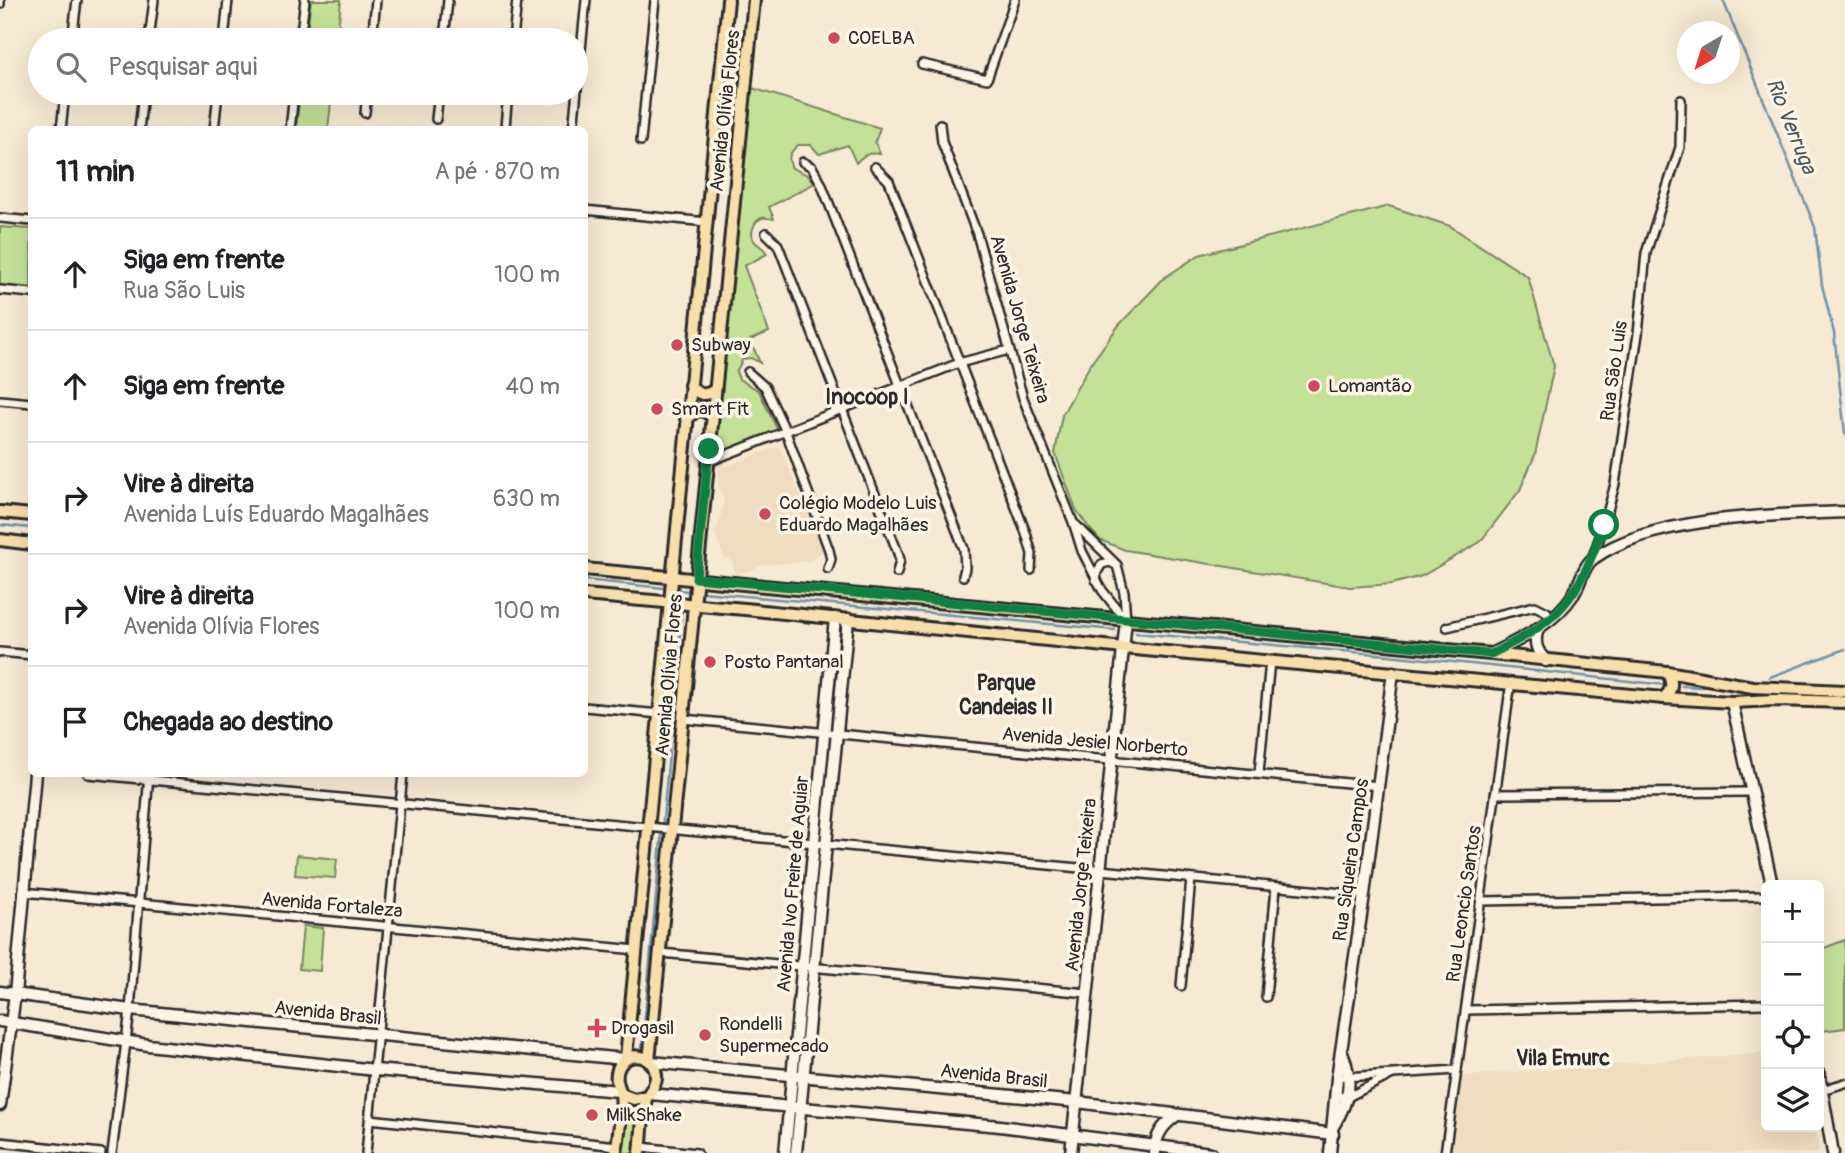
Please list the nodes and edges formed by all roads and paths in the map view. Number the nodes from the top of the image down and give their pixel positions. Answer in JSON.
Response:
{"nodes":[{"id":1,"x":77,"y":0,"type":"edge"},
{"id":2,"x":154,"y":0,"type":"edge"},
{"id":3,"x":228,"y":0,"type":"edge"},
{"id":4,"x":305,"y":0,"type":"edge"},
{"id":5,"x":376,"y":0,"type":"edge"},
{"id":6,"x":448,"y":0,"type":"edge"},
{"id":7,"x":517,"y":0,"type":"edge"},
{"id":8,"x":586,"y":0,"type":"edge"},
{"id":9,"x":655,"y":0,"type":"edge"},
{"id":10,"x":728,"y":0,"type":"edge"},
{"id":11,"x":754,"y":0,"type":"edge"},
{"id":12,"x":1015,"y":0,"type":"edge"},
{"id":13,"x":74,"y":28,"type":"edge"},
{"id":14,"x":150,"y":28,"type":"edge"},
{"id":15,"x":225,"y":28,"type":"edge"},
{"id":16,"x":302,"y":28,"type":"edge"},
{"id":17,"x":373,"y":28,"type":"edge"},
{"id":18,"x":445,"y":28,"type":"edge"},
{"id":19,"x":514,"y":28,"type":"edge"},
{"id":20,"x":583,"y":28,"type":"edge"},
{"id":21,"x":922,"y":64,"type":"dead end"},
{"id":22,"x":1681,"y":100,"type":"dead end"},
{"id":23,"x":64,"y":105,"type":"edge"},
{"id":24,"x":142,"y":105,"type":"edge"},
{"id":25,"x":217,"y":105,"type":"edge"},
{"id":26,"x":293,"y":105,"type":"edge"},
{"id":27,"x":366,"y":105,"type":"edge"},
{"id":28,"x":438,"y":105,"type":"edge"},
{"id":29,"x":507,"y":105,"type":"edge"},
{"id":30,"x":576,"y":105,"type":"edge"},
{"id":31,"x":365,"y":113,"type":"dead end"},
{"id":32,"x":436,"y":119,"type":"dead end"},
{"id":33,"x":940,"y":124,"type":"dead end"},
{"id":34,"x":61,"y":126,"type":"edge"},
{"id":35,"x":139,"y":126,"type":"edge"},
{"id":36,"x":214,"y":126,"type":"edge"},
{"id":37,"x":290,"y":126,"type":"edge"},
{"id":38,"x":505,"y":126,"type":"edge"},
{"id":39,"x":573,"y":126,"type":"edge"},
{"id":40,"x":641,"y":141,"type":"dead end"},
{"id":41,"x":803,"y":162,"type":"dead end"},
{"id":42,"x":875,"y":167,"type":"dead end"},
{"id":43,"x":588,"y":210,"type":"edge"},
{"id":44,"x":0,"y":218,"type":"edge"},
{"id":45,"x":28,"y":221,"type":"edge"},
{"id":46,"x":707,"y":222,"type":"junction"},
{"id":47,"x":766,"y":233,"type":"dead end"},
{"id":48,"x":0,"y":290,"type":"edge"},
{"id":49,"x":28,"y":293,"type":"edge"},
{"id":50,"x":1009,"y":350,"type":"junction"},
{"id":51,"x":959,"y":363,"type":"junction"},
{"id":52,"x":748,"y":372,"type":"dead end"},
{"id":53,"x":690,"y":385,"type":"junction"},
{"id":54,"x":901,"y":386,"type":"junction"},
{"id":55,"x":715,"y":390,"type":"junction"},
{"id":56,"x":0,"y":400,"type":"edge"},
{"id":57,"x":28,"y":403,"type":"edge"},
{"id":58,"x":842,"y":410,"type":"junction"},
{"id":59,"x":712,"y":416,"type":"junction"},
{"id":60,"x":686,"y":419,"type":"junction"},
{"id":61,"x":786,"y":432,"type":"junction"},
{"id":62,"x":708,"y":462,"type":"junction"},
{"id":63,"x":0,"y":512,"type":"edge"},
{"id":64,"x":1845,"y":512,"type":"edge"},
{"id":65,"x":28,"y":515,"type":"edge"},
{"id":66,"x":1073,"y":522,"type":"junction"},
{"id":67,"x":0,"y":540,"type":"edge"},
{"id":68,"x":28,"y":544,"type":"edge"},
{"id":69,"x":1591,"y":559,"type":"junction"},
{"id":70,"x":1117,"y":565,"type":"junction"},
{"id":71,"x":588,"y":569,"type":"edge"},
{"id":72,"x":828,"y":569,"type":"dead end"},
{"id":73,"x":1031,"y":570,"type":"dead end"},
{"id":74,"x":897,"y":573,"type":"dead end"},
{"id":75,"x":673,"y":576,"type":"junction"},
{"id":76,"x":963,"y":576,"type":"dead end"},
{"id":77,"x":696,"y":578,"type":"junction"},
{"id":78,"x":1096,"y":580,"type":"junction"},
{"id":79,"x":588,"y":596,"type":"edge"},
{"id":80,"x":670,"y":603,"type":"junction"},
{"id":81,"x":694,"y":604,"type":"junction"},
{"id":82,"x":1125,"y":617,"type":"junction"},
{"id":83,"x":835,"y":618,"type":"junction"},
{"id":84,"x":848,"y":619,"type":"junction"},
{"id":85,"x":1551,"y":620,"type":"junction"},
{"id":86,"x":1447,"y":627,"type":"dead end"},
{"id":87,"x":1538,"y":628,"type":"junction"},
{"id":88,"x":1124,"y":648,"type":"junction"},
{"id":89,"x":0,"y":652,"type":"edge"},
{"id":90,"x":1491,"y":654,"type":"junction"},
{"id":91,"x":28,"y":655,"type":"edge"},
{"id":92,"x":1546,"y":660,"type":"junction"},
{"id":93,"x":1270,"y":661,"type":"junction"},
{"id":94,"x":1393,"y":672,"type":"junction"},
{"id":95,"x":1667,"y":672,"type":"junction"},
{"id":96,"x":1511,"y":682,"type":"junction"},
{"id":97,"x":1845,"y":691,"type":"edge"},
{"id":98,"x":1664,"y":698,"type":"junction"},
{"id":99,"x":1732,"y":702,"type":"junction"},
{"id":100,"x":1845,"y":702,"type":"edge"},
{"id":101,"x":588,"y":707,"type":"edge"},
{"id":102,"x":660,"y":714,"type":"junction"},
{"id":103,"x":683,"y":719,"type":"junction"},
{"id":104,"x":824,"y":732,"type":"junction"},
{"id":105,"x":838,"y":734,"type":"junction"},
{"id":106,"x":1111,"y":759,"type":"junction"},
{"id":107,"x":1259,"y":774,"type":"junction"},
{"id":108,"x":35,"y":777,"type":"edge"},
{"id":109,"x":149,"y":777,"type":"edge"},
{"id":110,"x":402,"y":777,"type":"edge"},
{"id":111,"x":1379,"y":786,"type":"junction"},
{"id":112,"x":1752,"y":792,"type":"junction"},
{"id":113,"x":1495,"y":794,"type":"junction"},
{"id":114,"x":400,"y":803,"type":"junction"},
{"id":115,"x":649,"y":826,"type":"junction"},
{"id":116,"x":672,"y":829,"type":"junction"},
{"id":117,"x":815,"y":844,"type":"junction"},
{"id":118,"x":827,"y":845,"type":"junction"},
{"id":119,"x":1101,"y":870,"type":"junction"},
{"id":120,"x":1191,"y":879,"type":"junction"},
{"id":121,"x":1771,"y":880,"type":"edge"},
{"id":122,"x":1276,"y":887,"type":"junction"},
{"id":123,"x":23,"y":892,"type":"junction"},
{"id":124,"x":1364,"y":895,"type":"junction"},
{"id":125,"x":1761,"y":896,"type":"edge"},
{"id":126,"x":1481,"y":901,"type":"junction"},
{"id":127,"x":138,"y":902,"type":"junction"},
{"id":128,"x":387,"y":925,"type":"junction"},
{"id":129,"x":637,"y":950,"type":"junction"},
{"id":130,"x":661,"y":953,"type":"junction"},
{"id":131,"x":802,"y":967,"type":"junction"},
{"id":132,"x":814,"y":968,"type":"junction"},
{"id":133,"x":1181,"y":986,"type":"dead end"},
{"id":134,"x":0,"y":992,"type":"edge"},
{"id":135,"x":1088,"y":993,"type":"junction"},
{"id":136,"x":15,"y":994,"type":"junction"},
{"id":137,"x":1266,"y":997,"type":"dead end"},
{"id":138,"x":1761,"y":1004,"type":"edge"},
{"id":139,"x":130,"y":1010,"type":"junction"},
{"id":140,"x":1466,"y":1010,"type":"junction"},
{"id":141,"x":5,"y":1021,"type":"edge"},
{"id":142,"x":377,"y":1035,"type":"junction"},
{"id":143,"x":127,"y":1042,"type":"junction"},
{"id":144,"x":1342,"y":1053,"type":"junction"},
{"id":145,"x":625,"y":1058,"type":"junction"},
{"id":146,"x":651,"y":1063,"type":"junction"},
{"id":147,"x":375,"y":1070,"type":"junction"},
{"id":148,"x":1457,"y":1070,"type":"junction"},
{"id":149,"x":1395,"y":1073,"type":"junction"},
{"id":150,"x":797,"y":1075,"type":"junction"},
{"id":151,"x":1350,"y":1076,"type":"junction"},
{"id":152,"x":1338,"y":1078,"type":"junction"},
{"id":153,"x":1845,"y":1083,"type":"edge"},
{"id":154,"x":1,"y":1086,"type":"edge"},
{"id":155,"x":1824,"y":1089,"type":"edge"},
{"id":156,"x":620,"y":1092,"type":"junction"},
{"id":157,"x":648,"y":1095,"type":"junction"},
{"id":158,"x":1335,"y":1095,"type":"junction"},
{"id":159,"x":1346,"y":1098,"type":"junction"},
{"id":160,"x":1824,"y":1101,"type":"edge"},
{"id":161,"x":1077,"y":1102,"type":"junction"},
{"id":162,"x":0,"y":1105,"type":"edge"},
{"id":163,"x":794,"y":1108,"type":"junction"},
{"id":164,"x":1177,"y":1115,"type":"junction"},
{"id":165,"x":370,"y":1119,"type":"junction"},
{"id":166,"x":1333,"y":1130,"type":"junction"},
{"id":167,"x":1073,"y":1137,"type":"junction"},
{"id":168,"x":0,"y":1142,"type":"edge"},
{"id":169,"x":617,"y":1149,"type":"edge"},
{"id":170,"x":1155,"y":1149,"type":"edge"},
{"id":171,"x":640,"y":1150,"type":"edge"},
{"id":172,"x":101,"y":1153,"type":"edge"},
{"id":173,"x":112,"y":1153,"type":"edge"},
{"id":174,"x":366,"y":1153,"type":"edge"},
{"id":175,"x":697,"y":1153,"type":"edge"},
{"id":176,"x":785,"y":1153,"type":"edge"},
{"id":177,"x":796,"y":1153,"type":"edge"},
{"id":178,"x":1071,"y":1153,"type":"edge"},
{"id":179,"x":1211,"y":1153,"type":"edge"},
{"id":180,"x":1330,"y":1153,"type":"edge"},
{"id":181,"x":1445,"y":1153,"type":"edge"},
{"id":182,"x":1833,"y":1153,"type":"edge"}],
"edges":[{"from":1,"to":13,"type":"street"},
{"from":2,"to":14,"type":"street"},
{"from":3,"to":15,"type":"street"},
{"from":4,"to":16,"type":"street"},
{"from":5,"to":17,"type":"street"},
{"from":6,"to":18,"type":"street"},
{"from":7,"to":19,"type":"street"},
{"from":8,"to":20,"type":"street"},
{"from":9,"to":40,"type":"street"},
{"from":10,"to":46,"type":"main road","name":"Avenida Olívia Flores"},
{"from":11,"to":55,"type":"main road","name":"Avenida Olívia Flores"},
{"from":12,"to":21,"type":"street"},
{"from":22,"to":69,"type":"street","name":"Rua São Luis"},
{"from":23,"to":34,"type":"street"},
{"from":24,"to":35,"type":"street"},
{"from":25,"to":36,"type":"street"},
{"from":26,"to":37,"type":"street"},
{"from":27,"to":31,"type":"street"},
{"from":28,"to":32,"type":"street"},
{"from":29,"to":38,"type":"street"},
{"from":30,"to":39,"type":"street"},
{"from":33,"to":50,"type":"street","name":"Avenida Jorge Teixeira"},
{"from":41,"to":54,"type":"street"},
{"from":42,"to":51,"type":"street"},
{"from":43,"to":46,"type":"street"},
{"from":44,"to":45,"type":"street"},
{"from":46,"to":53,"type":"main road","name":"Avenida Olívia Flores"},
{"from":47,"to":58,"type":"street"},
{"from":48,"to":49,"type":"street"},
{"from":50,"to":51,"type":"street"},
{"from":50,"to":66,"type":"street","name":"Avenida Jorge Teixeira"},
{"from":51,"to":54,"type":"street"},
{"from":51,"to":73,"type":"street"},
{"from":52,"to":61,"type":"street"},
{"from":53,"to":55,"type":"main road"},
{"from":53,"to":60,"type":"main road","name":"Avenida Olívia Flores"},
{"from":54,"to":58,"type":"street"},
{"from":54,"to":76,"type":"street"},
{"from":55,"to":59,"type":"main road","name":"Avenida Olívia Flores"},
{"from":56,"to":57,"type":"street"},
{"from":58,"to":61,"type":"street"},
{"from":58,"to":74,"type":"street"},
{"from":59,"to":60,"type":"main road"},
{"from":59,"to":62,"type":"main road","name":"Avenida Olívia Flores"},
{"from":60,"to":75,"type":"main road","name":"Avenida Olívia Flores"},
{"from":61,"to":62,"type":"street"},
{"from":61,"to":72,"type":"street"},
{"from":62,"to":77,"type":"main road","name":"Avenida Olívia Flores"},
{"from":63,"to":65,"type":"main road"},
{"from":64,"to":69,"type":"street"},
{"from":66,"to":70,"type":"street","name":"Avenida Jorge Teixeira"},
{"from":66,"to":78,"type":"street","name":"Avenida Jorge Teixeira"},
{"from":67,"to":68,"type":"main road"},
{"from":69,"to":85,"type":"street","name":"Rua São Luis"},
{"from":70,"to":78,"type":"street"},
{"from":70,"to":82,"type":"street","name":"Avenida Jorge Teixeira"},
{"from":71,"to":75,"type":"main road"},
{"from":75,"to":77,"type":"main road"},
{"from":75,"to":80,"type":"main road","name":"Avenida Olívia Flores"},
{"from":77,"to":81,"type":"main road","name":"Avenida Olívia Flores"},
{"from":77,"to":82,"type":"main road"},
{"from":78,"to":82,"type":"street","name":"Avenida Jorge Teixeira"},
{"from":79,"to":80,"type":"main road"},
{"from":80,"to":81,"type":"main road"},
{"from":80,"to":102,"type":"main road","name":"Avenida Olívia Flores"},
{"from":81,"to":83,"type":"main road"},
{"from":81,"to":103,"type":"main road","name":"Avenida Olívia Flores"},
{"from":82,"to":88,"type":"street","name":"Avenida Jorge Teixeira"},
{"from":82,"to":90,"type":"main road"},
{"from":83,"to":84,"type":"main road"},
{"from":83,"to":104,"type":"street","name":"Avenida Ivo Freire de Aguiar"},
{"from":84,"to":88,"type":"main road"},
{"from":84,"to":105,"type":"street","name":"Avenida Ivo Freire de Aguiar"},
{"from":85,"to":86,"type":"street"},
{"from":85,"to":87,"type":"street","name":"Rua São Luis"},
{"from":87,"to":90,"type":"street","name":"Rua São Luis"},
{"from":87,"to":92,"type":"street"},
{"from":88,"to":93,"type":"main road"},
{"from":88,"to":106,"type":"street","name":"Avenida Jorge Teixeira"},
{"from":89,"to":91,"type":"street"},
{"from":90,"to":92,"type":"main road"},
{"from":92,"to":95,"type":"main road"},
{"from":93,"to":94,"type":"main road"},
{"from":93,"to":107,"type":"street"},
{"from":94,"to":96,"type":"main road"},
{"from":94,"to":111,"type":"street","name":"Rua Siqueira Campos"},
{"from":95,"to":97,"type":"main road"},
{"from":95,"to":98,"type":"main road"},
{"from":96,"to":98,"type":"main road"},
{"from":96,"to":113,"type":"street","name":"Rua Leoncio Santos"},
{"from":98,"to":99,"type":"main road"},
{"from":99,"to":100,"type":"main road"},
{"from":99,"to":112,"type":"street"},
{"from":101,"to":102,"type":"street"},
{"from":102,"to":115,"type":"main road","name":"Avenida Olívia Flores"},
{"from":103,"to":104,"type":"street","name":"Avenida Jesiel Norberto"},
{"from":103,"to":116,"type":"main road","name":"Avenida Olívia Flores"},
{"from":104,"to":105,"type":"street","name":"Avenida Jesiel Norberto"},
{"from":104,"to":117,"type":"street","name":"Avenida Ivo Freire de Aguiar"},
{"from":105,"to":106,"type":"street","name":"Avenida Jesiel Norberto"},
{"from":105,"to":118,"type":"street","name":"Avenida Ivo Freire de Aguiar"},
{"from":106,"to":107,"type":"street","name":"Avenida Jesiel Norberto"},
{"from":106,"to":119,"type":"street","name":"Avenida Jorge Teixeira"},
{"from":107,"to":111,"type":"street","name":"Avenida Jesiel Norberto"},
{"from":108,"to":123,"type":"street"},
{"from":109,"to":114,"type":"street"},
{"from":109,"to":127,"type":"street"},
{"from":110,"to":114,"type":"street"},
{"from":111,"to":124,"type":"street","name":"Rua Siqueira Campos"},
{"from":112,"to":113,"type":"street"},
{"from":112,"to":121,"type":"street"},
{"from":113,"to":126,"type":"street","name":"Rua Leoncio Santos"},
{"from":114,"to":115,"type":"street"},
{"from":114,"to":128,"type":"street"},
{"from":115,"to":116,"type":"street"},
{"from":115,"to":129,"type":"main road","name":"Avenida Olívia Flores"},
{"from":116,"to":117,"type":"street"},
{"from":116,"to":130,"type":"main road","name":"Avenida Olívia Flores"},
{"from":117,"to":118,"type":"street"},
{"from":117,"to":131,"type":"street","name":"Avenida Ivo Freire de Aguiar"},
{"from":118,"to":119,"type":"street"},
{"from":118,"to":132,"type":"street","name":"Avenida Ivo Freire de Aguiar"},
{"from":119,"to":120,"type":"street"},
{"from":119,"to":135,"type":"street","name":"Avenida Jorge Teixeira"},
{"from":120,"to":122,"type":"street"},
{"from":120,"to":133,"type":"street"},
{"from":122,"to":124,"type":"street"},
{"from":122,"to":137,"type":"street"},
{"from":123,"to":127,"type":"street","name":"Avenida Fortaleza"},
{"from":123,"to":136,"type":"street"},
{"from":124,"to":144,"type":"street","name":"Rua Siqueira Campos"},
{"from":125,"to":126,"type":"street"},
{"from":126,"to":140,"type":"street","name":"Rua Leoncio Santos"},
{"from":127,"to":128,"type":"street","name":"Avenida Fortaleza"},
{"from":127,"to":139,"type":"street"},
{"from":128,"to":129,"type":"street","name":"Avenida Fortaleza"},
{"from":128,"to":142,"type":"street"},
{"from":129,"to":145,"type":"main road","name":"Avenida Olívia Flores"},
{"from":130,"to":131,"type":"street"},
{"from":130,"to":146,"type":"main road","name":"Avenida Olívia Flores"},
{"from":131,"to":132,"type":"street"},
{"from":131,"to":150,"type":"street","name":"Avenida Ivo Freire de Aguiar"},
{"from":132,"to":135,"type":"street"},
{"from":132,"to":150,"type":"street","name":"Avenida Ivo Freire de Aguiar"},
{"from":134,"to":136,"type":"street","name":"Avenida Brasil"},
{"from":135,"to":161,"type":"street","name":"Avenida Jorge Teixeira"},
{"from":136,"to":139,"type":"street","name":"Avenida Brasil"},
{"from":136,"to":141,"type":"street"},
{"from":138,"to":140,"type":"street"},
{"from":139,"to":142,"type":"street","name":"Avenida Brasil"},
{"from":139,"to":143,"type":"street"},
{"from":140,"to":148,"type":"street","name":"Rua Leoncio Santos"},
{"from":141,"to":143,"type":"street"},
{"from":141,"to":154,"type":"street"},
{"from":142,"to":145,"type":"street","name":"Avenida Brasil"},
{"from":142,"to":147,"type":"street"},
{"from":143,"to":147,"type":"street"},
{"from":143,"to":173,"type":"street"},
{"from":144,"to":151,"type":"street","name":"Rua Siqueira Campos"},
{"from":144,"to":152,"type":"street","name":"Rua Siqueira Campos"},
{"from":145,"to":146,"type":"main road","name":"Avenida Brasil"},
{"from":145,"to":156,"type":"main road","name":"Avenida Olívia Flores"},
{"from":146,"to":150,"type":"street","name":"Avenida Brasil"},
{"from":146,"to":157,"type":"main road","name":"Avenida Olívia Flores"},
{"from":147,"to":156,"type":"street"},
{"from":147,"to":165,"type":"street"},
{"from":148,"to":149,"type":"street"},
{"from":148,"to":181,"type":"street","name":"Rua Leoncio Santos"},
{"from":149,"to":151,"type":"street"},
{"from":149,"to":159,"type":"street"},
{"from":150,"to":161,"type":"street","name":"Avenida Brasil"},
{"from":150,"to":163,"type":"street","name":"Avenida Ivo Freire de Aguiar"},
{"from":151,"to":152,"type":"street"},
{"from":151,"to":159,"type":"street","name":"Rua Siqueira Campos"},
{"from":152,"to":158,"type":"street","name":"Rua Siqueira Campos"},
{"from":153,"to":155,"type":"street"},
{"from":154,"to":162,"type":"street"},
{"from":156,"to":157,"type":"main road"},
{"from":156,"to":169,"type":"main road","name":"Avenida Olívia Flores"},
{"from":157,"to":163,"type":"street"},
{"from":157,"to":171,"type":"main road","name":"Avenida Olívia Flores"},
{"from":158,"to":159,"type":"street"},
{"from":158,"to":166,"type":"street","name":"Rua Siqueira Campos"},
{"from":159,"to":166,"type":"street","name":"Rua Siqueira Campos"},
{"from":160,"to":182,"type":"street"},
{"from":161,"to":164,"type":"street","name":"Avenida Brasil"},
{"from":161,"to":167,"type":"street","name":"Avenida Jorge Teixeira"},
{"from":163,"to":167,"type":"street"},
{"from":163,"to":176,"type":"street","name":"Avenida Ivo Freire de Aguiar"},
{"from":163,"to":177,"type":"street","name":"Avenida Ivo Freire de Aguiar"},
{"from":164,"to":166,"type":"street","name":"Avenida Brasil"},
{"from":164,"to":170,"type":"street"},
{"from":165,"to":169,"type":"street"},
{"from":165,"to":174,"type":"street"},
{"from":166,"to":180,"type":"street","name":"Rua Siqueira Campos"},
{"from":167,"to":170,"type":"street"},
{"from":167,"to":178,"type":"street","name":"Avenida Jorge Teixeira"},
{"from":168,"to":172,"type":"street"},
{"from":170,"to":179,"type":"street"},
{"from":171,"to":175,"type":"street"}]}
